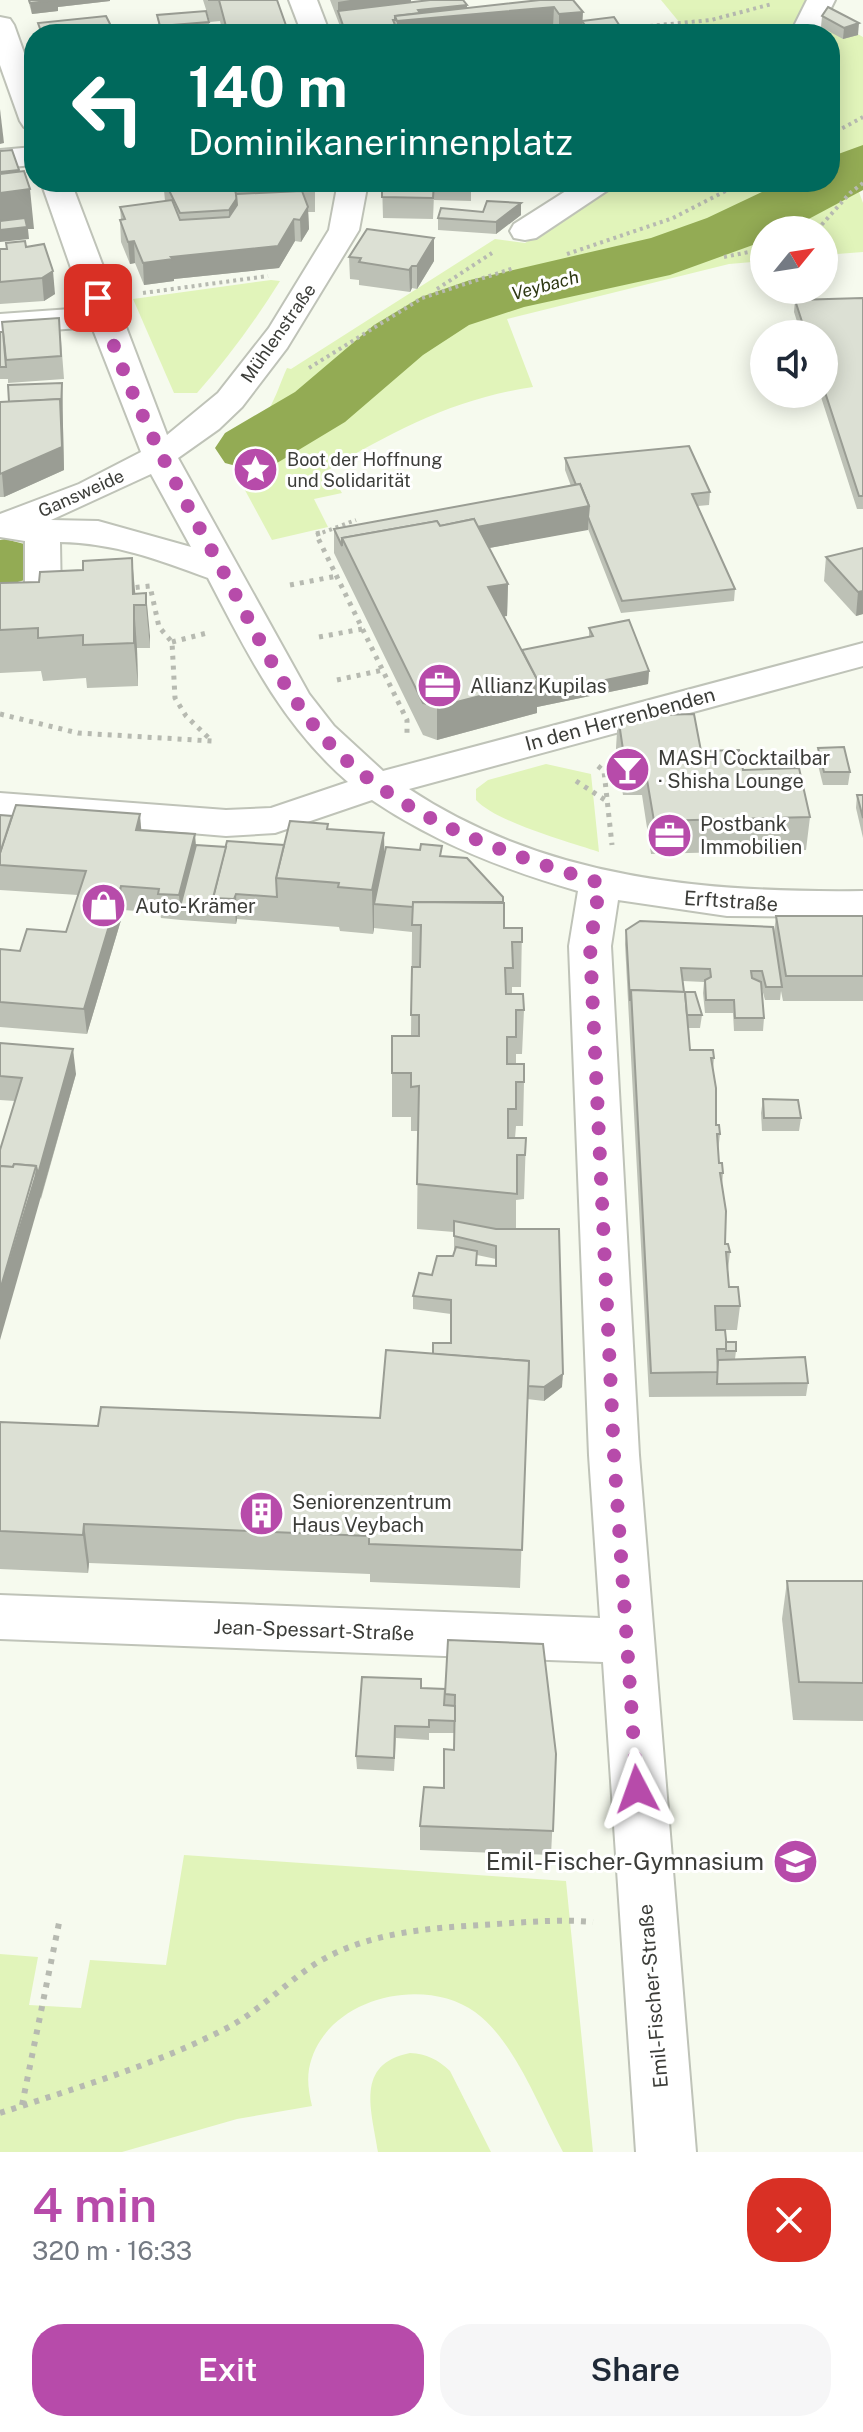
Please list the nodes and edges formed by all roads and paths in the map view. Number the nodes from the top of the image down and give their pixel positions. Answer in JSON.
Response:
{"nodes":[{"id":1,"x":303,"y":0,"type":"edge"},
{"id":2,"x":821,"y":0,"type":"edge"},
{"id":3,"x":777,"y":1,"type":"edge"},
{"id":4,"x":312,"y":24,"type":"edge"},
{"id":5,"x":670,"y":24,"type":"edge"},
{"id":6,"x":809,"y":24,"type":"edge"},
{"id":7,"x":0,"y":25,"type":"edge"},
{"id":8,"x":24,"y":93,"type":"edge"},
{"id":9,"x":863,"y":117,"type":"edge"},
{"id":10,"x":840,"y":130,"type":"edge"},
{"id":11,"x":24,"y":157,"type":"edge"},
{"id":12,"x":0,"y":159,"type":"edge"},
{"id":13,"x":863,"y":183,"type":"edge"},
{"id":14,"x":60,"y":192,"type":"edge"},
{"id":15,"x":351,"y":192,"type":"edge"},
{"id":16,"x":585,"y":192,"type":"edge"},
{"id":17,"x":724,"y":192,"type":"edge"},
{"id":18,"x":832,"y":216,"type":"edge"},
{"id":19,"x":525,"y":231,"type":"dead end"},
{"id":20,"x":498,"y":247,"type":"dead end"},
{"id":21,"x":750,"y":252,"type":"edge"},
{"id":22,"x":559,"y":256,"type":"dead end"},
{"id":23,"x":724,"y":257,"type":"dead end"},
{"id":24,"x":523,"y":266,"type":"dead end"},
{"id":25,"x":322,"y":269,"type":"junction"},
{"id":26,"x":422,"y":298,"type":"junction"},
{"id":27,"x":101,"y":307,"type":"junction"},
{"id":28,"x":0,"y":324,"type":"edge"},
{"id":29,"x":305,"y":371,"type":"dead end"},
{"id":30,"x":158,"y":454,"type":"junction"},
{"id":31,"x":356,"y":520,"type":"dead end"},
{"id":32,"x":0,"y":528,"type":"edge"},
{"id":33,"x":42,"y":542,"type":"dead end"},
{"id":34,"x":223,"y":571,"type":"junction"},
{"id":35,"x":337,"y":576,"type":"junction"},
{"id":36,"x":290,"y":585,"type":"dead end"},
{"id":37,"x":43,"y":601,"type":"joint"},
{"id":38,"x":362,"y":629,"type":"junction"},
{"id":39,"x":212,"y":632,"type":"dead end"},
{"id":40,"x":319,"y":637,"type":"dead end"},
{"id":41,"x":172,"y":642,"type":"junction"},
{"id":42,"x":863,"y":654,"type":"edge"},
{"id":43,"x":383,"y":670,"type":"junction"},
{"id":44,"x":337,"y":680,"type":"dead end"},
{"id":45,"x":0,"y":714,"type":"edge"},
{"id":46,"x":579,"y":729,"type":"junction"},
{"id":47,"x":407,"y":745,"type":"dead end"},
{"id":48,"x":576,"y":781,"type":"dead end"},
{"id":49,"x":377,"y":785,"type":"junction"},
{"id":50,"x":606,"y":800,"type":"junction"},
{"id":51,"x":0,"y":805,"type":"edge"},
{"id":52,"x":600,"y":883,"type":"junction"},
{"id":53,"x":863,"y":904,"type":"edge"},
{"id":54,"x":0,"y":1617,"type":"edge"},
{"id":55,"x":627,"y":1640,"type":"junction"},
{"id":56,"x":569,"y":1919,"type":"dead end"},
{"id":57,"x":59,"y":1923,"type":"dead end"},
{"id":58,"x":22,"y":2106,"type":"junction"},
{"id":59,"x":0,"y":2113,"type":"edge"},
{"id":60,"x":666,"y":2152,"type":"edge"}],
"edges":[{"from":1,"to":4,"type":"street"},
{"from":2,"to":6,"type":"street"},
{"from":3,"to":5,"type":"path"},
{"from":7,"to":8,"type":"street"},
{"from":9,"to":10,"type":"path"},
{"from":11,"to":12,"type":"street"},
{"from":13,"to":18,"type":"path"},
{"from":14,"to":27,"type":"street","name":"Erftstraße"},
{"from":15,"to":25,"type":"street","name":"Mühlenstraße"},
{"from":16,"to":19,"type":"street"},
{"from":17,"to":22,"type":"path"},
{"from":20,"to":26,"type":"path"},
{"from":21,"to":23,"type":"path"},
{"from":24,"to":26,"type":"path"},
{"from":25,"to":27,"type":"path"},
{"from":25,"to":30,"type":"street","name":"Mühlenstraße"},
{"from":26,"to":29,"type":"path"},
{"from":27,"to":28,"type":"street"},
{"from":27,"to":30,"type":"street","name":"Erftstraße"},
{"from":30,"to":32,"type":"street","name":"Gansweide"},
{"from":30,"to":34,"type":"street","name":"Erftstraße"},
{"from":31,"to":35,"type":"path"},
{"from":32,"to":34,"type":"street","name":"Gansweide"},
{"from":33,"to":37,"type":"street"},
{"from":34,"to":49,"type":"street","name":"Erftstraße"},
{"from":35,"to":36,"type":"path"},
{"from":35,"to":38,"type":"path"},
{"from":37,"to":41,"type":"path"},
{"from":38,"to":40,"type":"path"},
{"from":38,"to":43,"type":"path"},
{"from":39,"to":41,"type":"path"},
{"from":41,"to":45,"type":"path"},
{"from":42,"to":46,"type":"street","name":"In den Herrenbenden"},
{"from":43,"to":44,"type":"path"},
{"from":43,"to":47,"type":"path"},
{"from":46,"to":49,"type":"street","name":"In den Herrenbenden"},
{"from":46,"to":50,"type":"path"},
{"from":48,"to":50,"type":"path"},
{"from":49,"to":51,"type":"street","name":"In den Herrenbenden"},
{"from":49,"to":52,"type":"street","name":"Erftstraße"},
{"from":50,"to":52,"type":"path"},
{"from":52,"to":53,"type":"street","name":"Erftstraße"},
{"from":52,"to":55,"type":"street","name":"Emil-Fischer-Straße"},
{"from":54,"to":55,"type":"street","name":"Jean-Spessart-Straße"},
{"from":55,"to":60,"type":"street","name":"Emil-Fischer-Straße"},
{"from":56,"to":58,"type":"path"},
{"from":57,"to":58,"type":"path"},
{"from":58,"to":59,"type":"path"}]}
